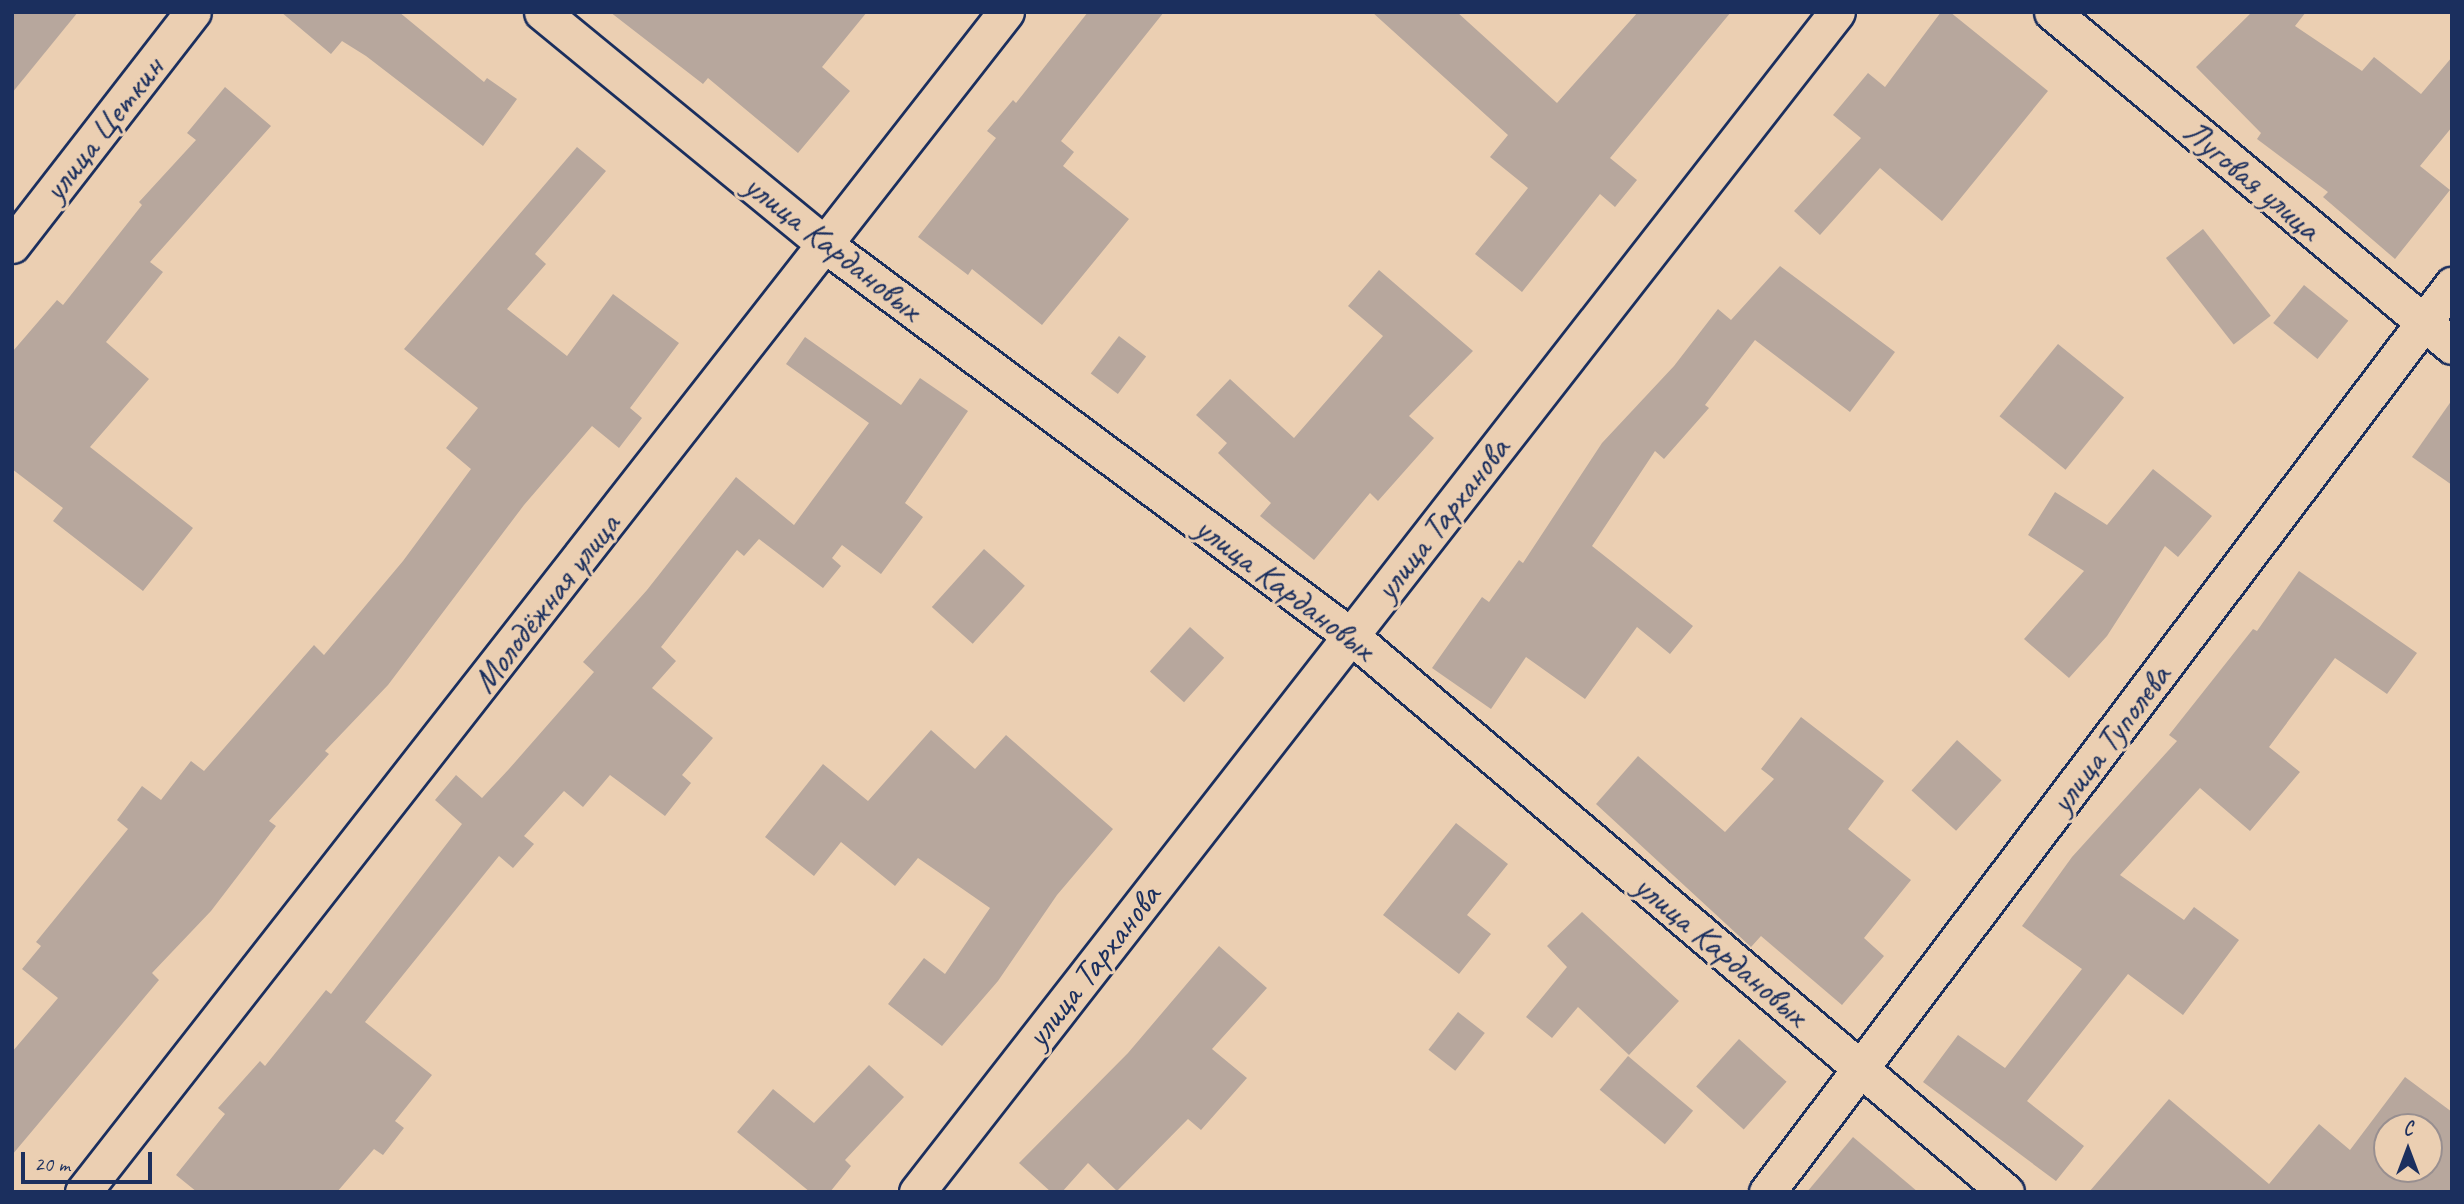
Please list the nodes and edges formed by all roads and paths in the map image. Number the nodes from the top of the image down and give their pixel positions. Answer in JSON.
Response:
{"nodes":[{"id":1,"x":193,"y":12,"type":"edge"},
{"id":2,"x":542,"y":12,"type":"edge"},
{"id":3,"x":1006,"y":12,"type":"edge"},
{"id":4,"x":1837,"y":12,"type":"edge"},
{"id":5,"x":2052,"y":12,"type":"edge"},
{"id":6,"x":12,"y":245,"type":"edge"},
{"id":7,"x":827,"y":246,"type":"junction"},
{"id":8,"x":2452,"y":285,"type":"edge"},
{"id":9,"x":2422,"y":323,"type":"junction"},
{"id":10,"x":2452,"y":346,"type":"edge"},
{"id":11,"x":1351,"y":636,"type":"junction"},
{"id":12,"x":1862,"y":1070,"type":"junction"},
{"id":13,"x":83,"y":1192,"type":"edge"},
{"id":14,"x":917,"y":1192,"type":"edge"},
{"id":15,"x":1767,"y":1192,"type":"edge"},
{"id":16,"x":2006,"y":1192,"type":"edge"}],
"edges":[{"from":1,"to":6,"type":"street","name":"улица Цеткин"},
{"from":2,"to":7,"type":"street","name":"улица Кардановых"},
{"from":3,"to":7,"type":"street","name":"Молодёжная улица"},
{"from":4,"to":11,"type":"street","name":"улица Тарханова"},
{"from":5,"to":9,"type":"street","name":"Луговая улица"},
{"from":7,"to":11,"type":"street","name":"улица Кардановых"},
{"from":7,"to":13,"type":"street","name":"Молодёжная улица"},
{"from":8,"to":9,"type":"street","name":"улица Туполева"},
{"from":9,"to":10,"type":"street","name":"Луговая улица"},
{"from":9,"to":12,"type":"street","name":"улица Туполева"},
{"from":11,"to":12,"type":"street","name":"улица Кардановых"},
{"from":11,"to":14,"type":"street","name":"улица Тарханова"},
{"from":12,"to":15,"type":"street","name":"улица Туполева"},
{"from":12,"to":16,"type":"street","name":"улица Кардановых"}]}
